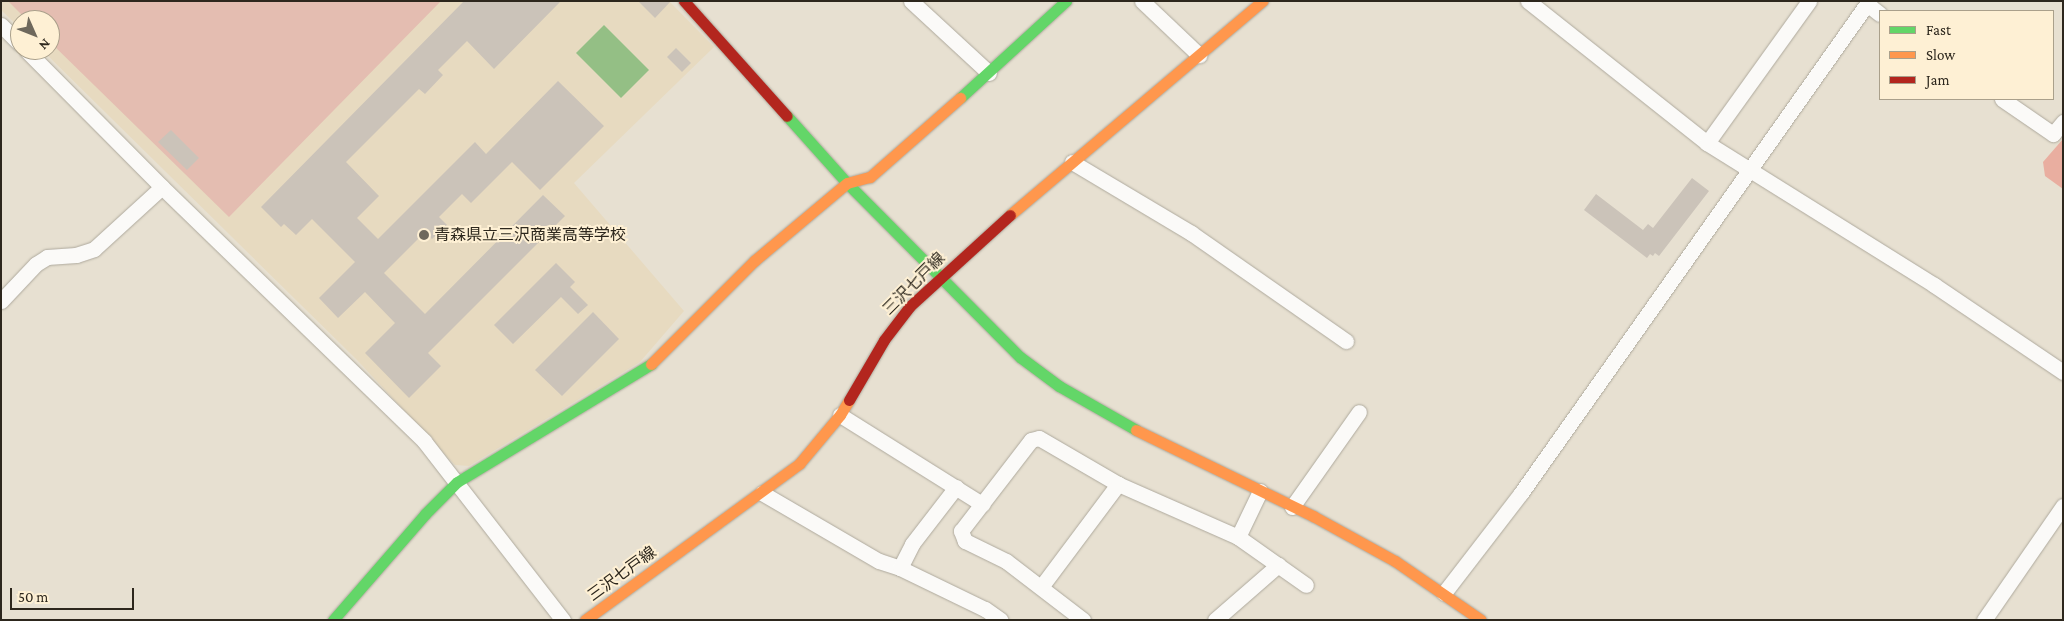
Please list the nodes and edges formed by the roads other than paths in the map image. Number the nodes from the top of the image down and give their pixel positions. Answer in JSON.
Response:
{"nodes":[{"id":1,"x":684,"y":1,"type":"edge"},
{"id":2,"x":911,"y":1,"type":"edge"},
{"id":3,"x":1066,"y":1,"type":"edge"},
{"id":4,"x":1142,"y":1,"type":"edge"},
{"id":5,"x":1262,"y":1,"type":"edge"},
{"id":6,"x":1528,"y":1,"type":"edge"},
{"id":7,"x":1809,"y":1,"type":"edge"},
{"id":8,"x":1868,"y":3,"type":"edge"},
{"id":9,"x":1879,"y":13,"type":"edge"},
{"id":10,"x":1,"y":25,"type":"edge"},
{"id":11,"x":10,"y":34,"type":"edge"},
{"id":12,"x":1199,"y":55,"type":"junction"},
{"id":13,"x":36,"y":60,"type":"edge"},
{"id":14,"x":989,"y":73,"type":"junction"},
{"id":15,"x":2003,"y":100,"type":"edge"},
{"id":16,"x":2063,"y":122,"type":"edge"},
{"id":17,"x":1707,"y":143,"type":"junction"},
{"id":18,"x":1072,"y":162,"type":"junction"},
{"id":19,"x":1748,"y":171,"type":"junction"},
{"id":20,"x":848,"y":183,"type":"junction"},
{"id":21,"x":162,"y":187,"type":"junction"},
{"id":22,"x":941,"y":278,"type":"junction"},
{"id":23,"x":1,"y":301,"type":"edge"},
{"id":24,"x":1346,"y":341,"type":"dead end"},
{"id":25,"x":2063,"y":372,"type":"edge"},
{"id":26,"x":1359,"y":412,"type":"dead end"},
{"id":27,"x":840,"y":415,"type":"junction"},
{"id":28,"x":457,"y":482,"type":"junction"},
{"id":29,"x":1118,"y":484,"type":"junction"},
{"id":30,"x":956,"y":488,"type":"junction"},
{"id":31,"x":1260,"y":491,"type":"junction"},
{"id":32,"x":762,"y":494,"type":"junction"},
{"id":33,"x":982,"y":504,"type":"junction"},
{"id":34,"x":1292,"y":506,"type":"junction"},
{"id":35,"x":2063,"y":506,"type":"edge"},
{"id":36,"x":1238,"y":538,"type":"junction"},
{"id":37,"x":1278,"y":565,"type":"junction"},
{"id":38,"x":900,"y":568,"type":"junction"},
{"id":39,"x":1306,"y":585,"type":"dead end"},
{"id":40,"x":1041,"y":588,"type":"junction"},
{"id":41,"x":1444,"y":593,"type":"junction"},
{"id":42,"x":334,"y":620,"type":"edge"},
{"id":43,"x":563,"y":620,"type":"edge"},
{"id":44,"x":585,"y":620,"type":"edge"},
{"id":45,"x":1001,"y":620,"type":"edge"},
{"id":46,"x":1083,"y":620,"type":"edge"},
{"id":47,"x":1215,"y":620,"type":"edge"},
{"id":48,"x":1481,"y":620,"type":"edge"},
{"id":49,"x":1984,"y":620,"type":"edge"}],
"edges":[{"from":1,"to":20,"type":"street"},
{"from":2,"to":14,"type":"street"},
{"from":3,"to":14,"type":"street"},
{"from":4,"to":12,"type":"street"},
{"from":5,"to":12,"type":"street","name":"三沢七戸線"},
{"from":6,"to":17,"type":"street"},
{"from":7,"to":17,"type":"street"},
{"from":8,"to":9,"type":"street"},
{"from":8,"to":19,"type":"street"},
{"from":10,"to":11,"type":"street"},
{"from":12,"to":18,"type":"street","name":"三沢七戸線"},
{"from":13,"to":21,"type":"street"},
{"from":14,"to":20,"type":"street"},
{"from":15,"to":16,"type":"street"},
{"from":17,"to":19,"type":"street"},
{"from":18,"to":22,"type":"street","name":"三沢七戸線"},
{"from":18,"to":24,"type":"street"},
{"from":19,"to":25,"type":"street"},
{"from":19,"to":41,"type":"street"},
{"from":20,"to":22,"type":"street"},
{"from":20,"to":28,"type":"street"},
{"from":21,"to":23,"type":"street"},
{"from":21,"to":28,"type":"street"},
{"from":22,"to":27,"type":"street","name":"三沢七戸線"},
{"from":22,"to":31,"type":"street"},
{"from":26,"to":34,"type":"street"},
{"from":27,"to":30,"type":"street"},
{"from":27,"to":32,"type":"street","name":"三沢七戸線"},
{"from":28,"to":42,"type":"street"},
{"from":28,"to":43,"type":"street"},
{"from":29,"to":33,"type":"street"},
{"from":29,"to":36,"type":"street"},
{"from":29,"to":40,"type":"street"},
{"from":30,"to":33,"type":"street"},
{"from":30,"to":38,"type":"street"},
{"from":31,"to":34,"type":"street"},
{"from":31,"to":36,"type":"street"},
{"from":32,"to":38,"type":"street"},
{"from":32,"to":44,"type":"street","name":"三沢七戸線"},
{"from":33,"to":40,"type":"street"},
{"from":34,"to":41,"type":"street"},
{"from":35,"to":49,"type":"street"},
{"from":36,"to":37,"type":"street"},
{"from":37,"to":39,"type":"street"},
{"from":37,"to":47,"type":"street"},
{"from":38,"to":45,"type":"street"},
{"from":40,"to":46,"type":"street"},
{"from":41,"to":48,"type":"street"}]}
